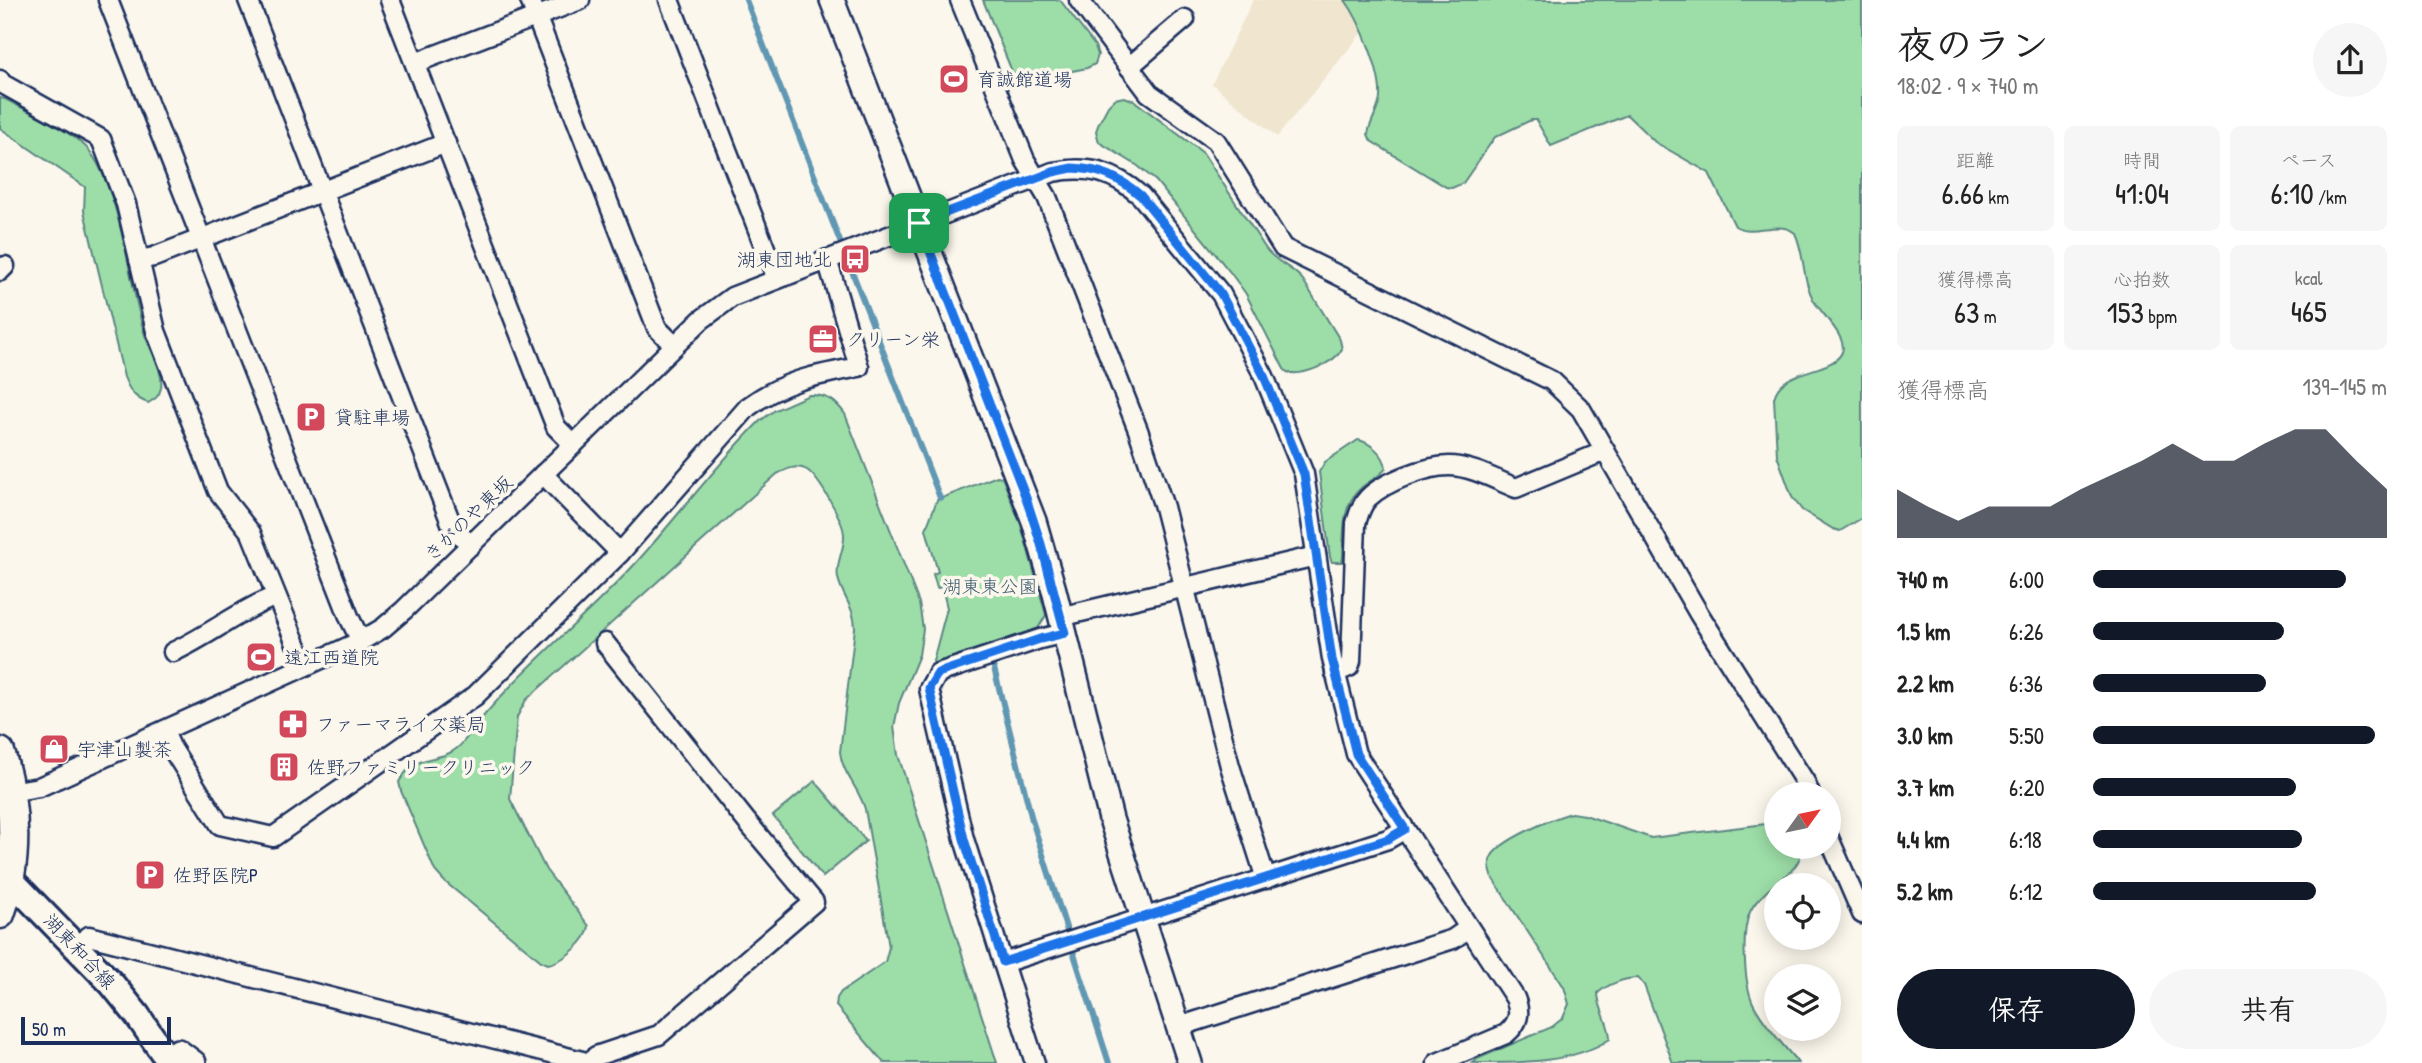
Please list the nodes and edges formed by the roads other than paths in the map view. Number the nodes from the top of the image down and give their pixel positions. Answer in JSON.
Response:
{"nodes":[{"id":1,"x":108,"y":0,"type":"edge"},
{"id":2,"x":248,"y":0,"type":"edge"},
{"id":3,"x":390,"y":0,"type":"edge"},
{"id":4,"x":580,"y":0,"type":"edge"},
{"id":5,"x":669,"y":0,"type":"edge"},
{"id":6,"x":832,"y":0,"type":"edge"},
{"id":7,"x":960,"y":0,"type":"edge"},
{"id":8,"x":1079,"y":0,"type":"edge"},
{"id":9,"x":533,"y":8,"type":"edge"},
{"id":10,"x":1185,"y":19,"type":"dead end"},
{"id":11,"x":415,"y":63,"type":"junction"},
{"id":12,"x":1129,"y":67,"type":"junction"},
{"id":13,"x":0,"y":79,"type":"edge"},
{"id":14,"x":446,"y":143,"type":"junction"},
{"id":15,"x":1036,"y":178,"type":"junction"},
{"id":16,"x":322,"y":191,"type":"junction"},
{"id":17,"x":919,"y":223,"type":"junction"},
{"id":18,"x":201,"y":238,"type":"junction"},
{"id":19,"x":827,"y":259,"type":"junction"},
{"id":20,"x":139,"y":260,"type":"junction"},
{"id":21,"x":777,"y":279,"type":"junction"},
{"id":22,"x":674,"y":345,"type":"junction"},
{"id":23,"x":573,"y":444,"type":"junction"},
{"id":24,"x":1605,"y":451,"type":"junction"},
{"id":25,"x":543,"y":474,"type":"junction"},
{"id":26,"x":471,"y":545,"type":"junction"},
{"id":27,"x":620,"y":553,"type":"junction"},
{"id":28,"x":1316,"y":556,"type":"junction"},
{"id":29,"x":1185,"y":587,"type":"junction"},
{"id":30,"x":276,"y":596,"type":"junction"},
{"id":31,"x":1062,"y":625,"type":"junction"},
{"id":32,"x":361,"y":641,"type":"junction"},
{"id":33,"x":606,"y":643,"type":"dead end"},
{"id":34,"x":173,"y":652,"type":"dead end"},
{"id":35,"x":305,"y":666,"type":"junction"},
{"id":36,"x":1335,"y":673,"type":"junction"},
{"id":37,"x":164,"y":730,"type":"junction"},
{"id":38,"x":0,"y":752,"type":"edge"},
{"id":39,"x":1805,"y":782,"type":"edge"},
{"id":40,"x":10,"y":792,"type":"junction"},
{"id":41,"x":1405,"y":829,"type":"junction"},
{"id":42,"x":1838,"y":859,"type":"edge"},
{"id":43,"x":5,"y":874,"type":"edge"},
{"id":44,"x":1266,"y":879,"type":"junction"},
{"id":45,"x":0,"y":914,"type":"edge"},
{"id":46,"x":1862,"y":914,"type":"edge"},
{"id":47,"x":1143,"y":918,"type":"junction"},
{"id":48,"x":1469,"y":928,"type":"junction"},
{"id":49,"x":77,"y":947,"type":"junction"},
{"id":50,"x":1003,"y":962,"type":"junction"},
{"id":51,"x":1178,"y":1027,"type":"junction"},
{"id":52,"x":168,"y":1061,"type":"edge"},
{"id":53,"x":194,"y":1063,"type":"edge"},
{"id":54,"x":591,"y":1063,"type":"edge"},
{"id":55,"x":1035,"y":1063,"type":"edge"},
{"id":56,"x":1190,"y":1063,"type":"edge"},
{"id":57,"x":1437,"y":1063,"type":"edge"}],
"edges":[{"from":1,"to":18,"type":"street"},
{"from":2,"to":16,"type":"street"},
{"from":3,"to":11,"type":"street"},
{"from":4,"to":9,"type":"street"},
{"from":5,"to":21,"type":"street"},
{"from":6,"to":17,"type":"street"},
{"from":7,"to":15,"type":"street"},
{"from":8,"to":12,"type":"street"},
{"from":9,"to":11,"type":"street"},
{"from":9,"to":22,"type":"street"},
{"from":10,"to":12,"type":"street"},
{"from":11,"to":14,"type":"street"},
{"from":12,"to":24,"type":"street"},
{"from":13,"to":20,"type":"street"},
{"from":14,"to":16,"type":"street"},
{"from":14,"to":23,"type":"street"},
{"from":15,"to":17,"type":"street","name":"きがのや東坂"},
{"from":15,"to":28,"type":"street","name":"きがのや東坂"},
{"from":15,"to":29,"type":"street"},
{"from":16,"to":18,"type":"street"},
{"from":16,"to":26,"type":"street"},
{"from":17,"to":19,"type":"street","name":"きがのや東坂"},
{"from":17,"to":31,"type":"street"},
{"from":18,"to":20,"type":"street"},
{"from":18,"to":32,"type":"street"},
{"from":19,"to":21,"type":"street","name":"きがのや東坂"},
{"from":19,"to":27,"type":"street"},
{"from":20,"to":30,"type":"street"},
{"from":21,"to":22,"type":"street","name":"きがのや東坂"},
{"from":22,"to":23,"type":"street","name":"きがのや東坂"},
{"from":23,"to":25,"type":"street","name":"きがのや東坂"},
{"from":24,"to":36,"type":"street"},
{"from":24,"to":39,"type":"street"},
{"from":25,"to":26,"type":"street","name":"きがのや東坂"},
{"from":25,"to":27,"type":"street"},
{"from":26,"to":32,"type":"street","name":"きがのや東坂"},
{"from":27,"to":37,"type":"street"},
{"from":28,"to":29,"type":"street"},
{"from":28,"to":36,"type":"street","name":"きがのや東坂"},
{"from":29,"to":31,"type":"street"},
{"from":29,"to":44,"type":"street"},
{"from":30,"to":34,"type":"street"},
{"from":30,"to":35,"type":"street"},
{"from":31,"to":47,"type":"street"},
{"from":31,"to":50,"type":"street"},
{"from":32,"to":35,"type":"street","name":"きがのや東坂"},
{"from":33,"to":54,"type":"street"},
{"from":35,"to":37,"type":"street","name":"きがのや東坂"},
{"from":36,"to":41,"type":"street","name":"きがのや東坂"},
{"from":37,"to":40,"type":"street","name":"きがのや東坂"},
{"from":38,"to":40,"type":"main road"},
{"from":40,"to":43,"type":"main road"},
{"from":41,"to":44,"type":"street"},
{"from":41,"to":48,"type":"street","name":"きがのや東坂"},
{"from":42,"to":46,"type":"street"},
{"from":43,"to":45,"type":"main road"},
{"from":43,"to":49,"type":"main road","name":"湖東和合線"},
{"from":44,"to":47,"type":"street"},
{"from":47,"to":50,"type":"street"},
{"from":47,"to":51,"type":"street"},
{"from":48,"to":51,"type":"street"},
{"from":48,"to":57,"type":"street","name":"きがのや東坂"},
{"from":49,"to":52,"type":"main road","name":"湖東和合線"},
{"from":49,"to":54,"type":"street"},
{"from":50,"to":55,"type":"street"},
{"from":51,"to":56,"type":"street"},
{"from":52,"to":53,"type":"street"}]}
